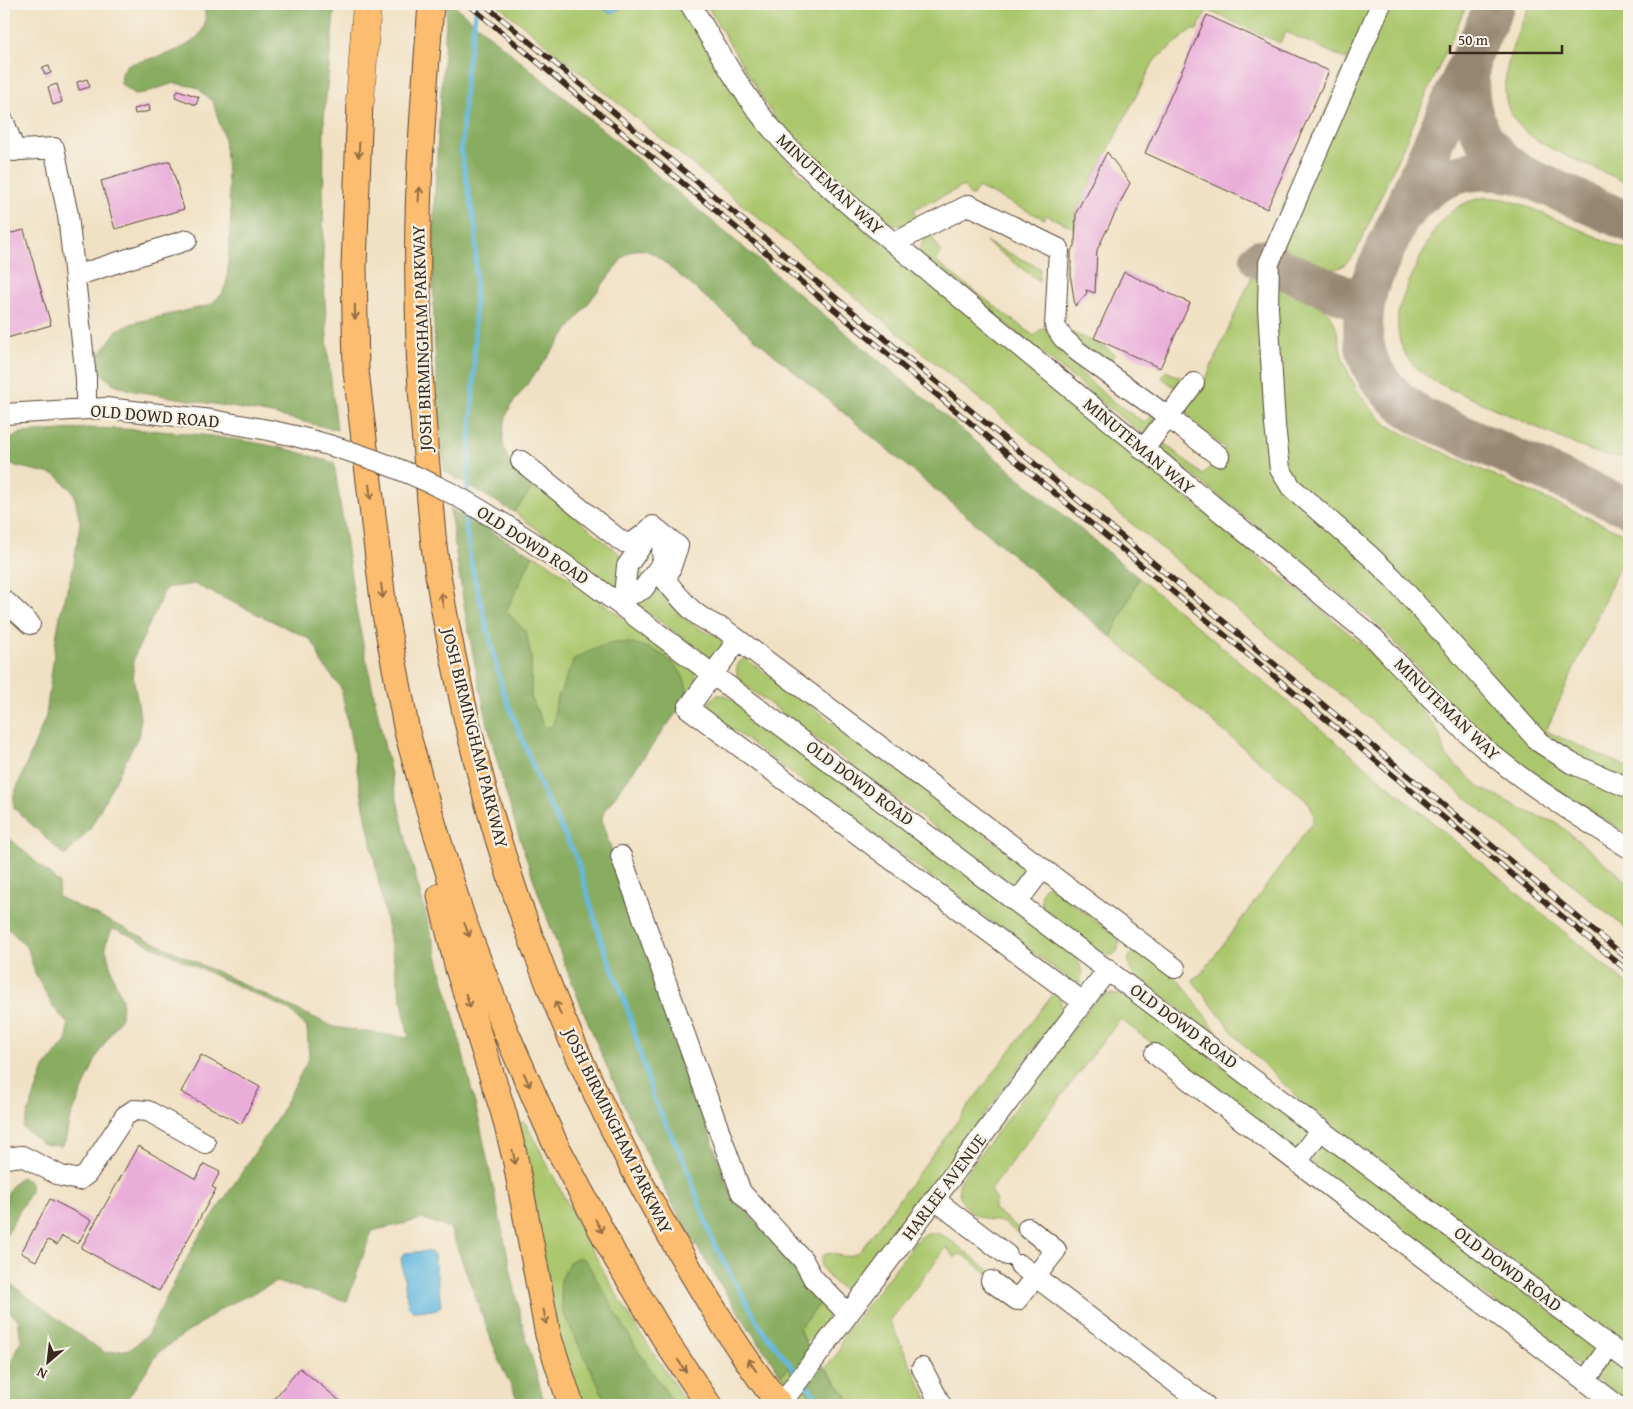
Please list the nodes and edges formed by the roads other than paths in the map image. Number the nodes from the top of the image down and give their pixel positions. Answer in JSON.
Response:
{"nodes":[{"id":1,"x":360,"y":4,"type":"edge"},
{"id":2,"x":366,"y":4,"type":"edge"},
{"id":3,"x":431,"y":4,"type":"edge"},
{"id":4,"x":690,"y":4,"type":"edge"},
{"id":5,"x":1381,"y":4,"type":"edge"},
{"id":6,"x":360,"y":101,"type":"junction"},
{"id":7,"x":4,"y":122,"type":"edge"},
{"id":8,"x":9,"y":151,"type":"edge"},
{"id":9,"x":187,"y":240,"type":"dead end"},
{"id":10,"x":894,"y":243,"type":"junction"},
{"id":11,"x":75,"y":276,"type":"junction"},
{"id":12,"x":1194,"y":384,"type":"dead end"},
{"id":13,"x":86,"y":409,"type":"junction"},
{"id":14,"x":4,"y":414,"type":"edge"},
{"id":15,"x":1168,"y":417,"type":"junction"},
{"id":16,"x":1143,"y":450,"type":"junction"},
{"id":17,"x":1219,"y":456,"type":"dead end"},
{"id":18,"x":521,"y":461,"type":"dead end"},
{"id":19,"x":660,"y":538,"type":"junction"},
{"id":20,"x":626,"y":597,"type":"junction"},
{"id":21,"x":4,"y":600,"type":"edge"},
{"id":22,"x":30,"y":624,"type":"dead end"},
{"id":23,"x":742,"y":643,"type":"junction"},
{"id":24,"x":717,"y":677,"type":"junction"},
{"id":25,"x":407,"y":732,"type":"junction"},
{"id":26,"x":1629,"y":788,"type":"edge"},
{"id":27,"x":1629,"y":848,"type":"edge"},
{"id":28,"x":622,"y":856,"type":"dead end"},
{"id":29,"x":1046,"y":871,"type":"junction"},
{"id":30,"x":1021,"y":904,"type":"junction"},
{"id":31,"x":1175,"y":968,"type":"dead end"},
{"id":32,"x":1108,"y":969,"type":"junction"},
{"id":33,"x":1083,"y":1002,"type":"junction"},
{"id":34,"x":1155,"y":1054,"type":"dead end"},
{"id":35,"x":1321,"y":1129,"type":"junction"},
{"id":36,"x":205,"y":1143,"type":"dead end"},
{"id":37,"x":4,"y":1153,"type":"edge"},
{"id":38,"x":1297,"y":1162,"type":"junction"},
{"id":39,"x":934,"y":1199,"type":"junction"},
{"id":40,"x":1028,"y":1228,"type":"dead end"},
{"id":41,"x":1021,"y":1265,"type":"junction"},
{"id":42,"x":991,"y":1280,"type":"dead end"},
{"id":43,"x":851,"y":1310,"type":"junction"},
{"id":44,"x":1610,"y":1346,"type":"junction"},
{"id":45,"x":1629,"y":1361,"type":"edge"},
{"id":46,"x":922,"y":1368,"type":"dead end"},
{"id":47,"x":1585,"y":1380,"type":"junction"},
{"id":48,"x":571,"y":1405,"type":"edge"},
{"id":49,"x":709,"y":1405,"type":"edge"},
{"id":50,"x":780,"y":1405,"type":"edge"},
{"id":51,"x":941,"y":1405,"type":"edge"},
{"id":52,"x":1205,"y":1405,"type":"edge"},
{"id":53,"x":1617,"y":1405,"type":"edge"}],
"edges":[{"from":1,"to":6,"type":"highway"},
{"from":2,"to":6,"type":"highway"},
{"from":50,"to":3,"type":"main road","name":"JOSH BIRMINGHAM PARKWAY","one_way":true},
{"from":4,"to":10,"type":"street","name":"MINUTEMAN WAY"},
{"from":5,"to":26,"type":"street"},
{"from":6,"to":25,"type":"main road","one_way":true},
{"from":7,"to":8,"type":"street"},
{"from":8,"to":11,"type":"street"},
{"from":9,"to":11,"type":"street"},
{"from":10,"to":15,"type":"street"},
{"from":10,"to":16,"type":"street","name":"MINUTEMAN WAY"},
{"from":11,"to":13,"type":"street"},
{"from":12,"to":15,"type":"street"},
{"from":13,"to":14,"type":"street","name":"OLD DOWD ROAD"},
{"from":13,"to":20,"type":"street","name":"OLD DOWD ROAD","bridge":true},
{"from":15,"to":16,"type":"street"},
{"from":15,"to":17,"type":"street"},
{"from":16,"to":27,"type":"street","name":"MINUTEMAN WAY"},
{"from":18,"to":19,"type":"street"},
{"from":19,"to":20,"type":"street"},
{"from":19,"to":20,"type":"street"},
{"from":19,"to":23,"type":"street"},
{"from":20,"to":24,"type":"street","name":"OLD DOWD ROAD"},
{"from":21,"to":22,"type":"street"},
{"from":23,"to":24,"type":"street"},
{"from":23,"to":29,"type":"street"},
{"from":24,"to":30,"type":"street","name":"OLD DOWD ROAD"},
{"from":24,"to":33,"type":"street"},
{"from":25,"to":48,"type":"main road","one_way":true},
{"from":25,"to":49,"type":"main road","one_way":true},
{"from":28,"to":43,"type":"street"},
{"from":29,"to":30,"type":"street"},
{"from":29,"to":31,"type":"street"},
{"from":30,"to":32,"type":"street","name":"OLD DOWD ROAD"},
{"from":32,"to":33,"type":"street","name":"HARLEE AVENUE"},
{"from":32,"to":35,"type":"street","name":"OLD DOWD ROAD"},
{"from":33,"to":39,"type":"street","name":"HARLEE AVENUE"},
{"from":34,"to":38,"type":"street"},
{"from":35,"to":38,"type":"street"},
{"from":35,"to":44,"type":"street","name":"OLD DOWD ROAD"},
{"from":36,"to":37,"type":"street"},
{"from":38,"to":47,"type":"street"},
{"from":39,"to":41,"type":"street"},
{"from":39,"to":43,"type":"street","name":"HARLEE AVENUE"},
{"from":40,"to":41,"type":"street"},
{"from":41,"to":42,"type":"street"},
{"from":41,"to":52,"type":"street"},
{"from":43,"to":50,"type":"street","name":"HARLEE AVENUE"},
{"from":44,"to":45,"type":"street","name":"OLD DOWD ROAD"},
{"from":44,"to":47,"type":"street"},
{"from":46,"to":51,"type":"street"},
{"from":47,"to":53,"type":"street"}]}
